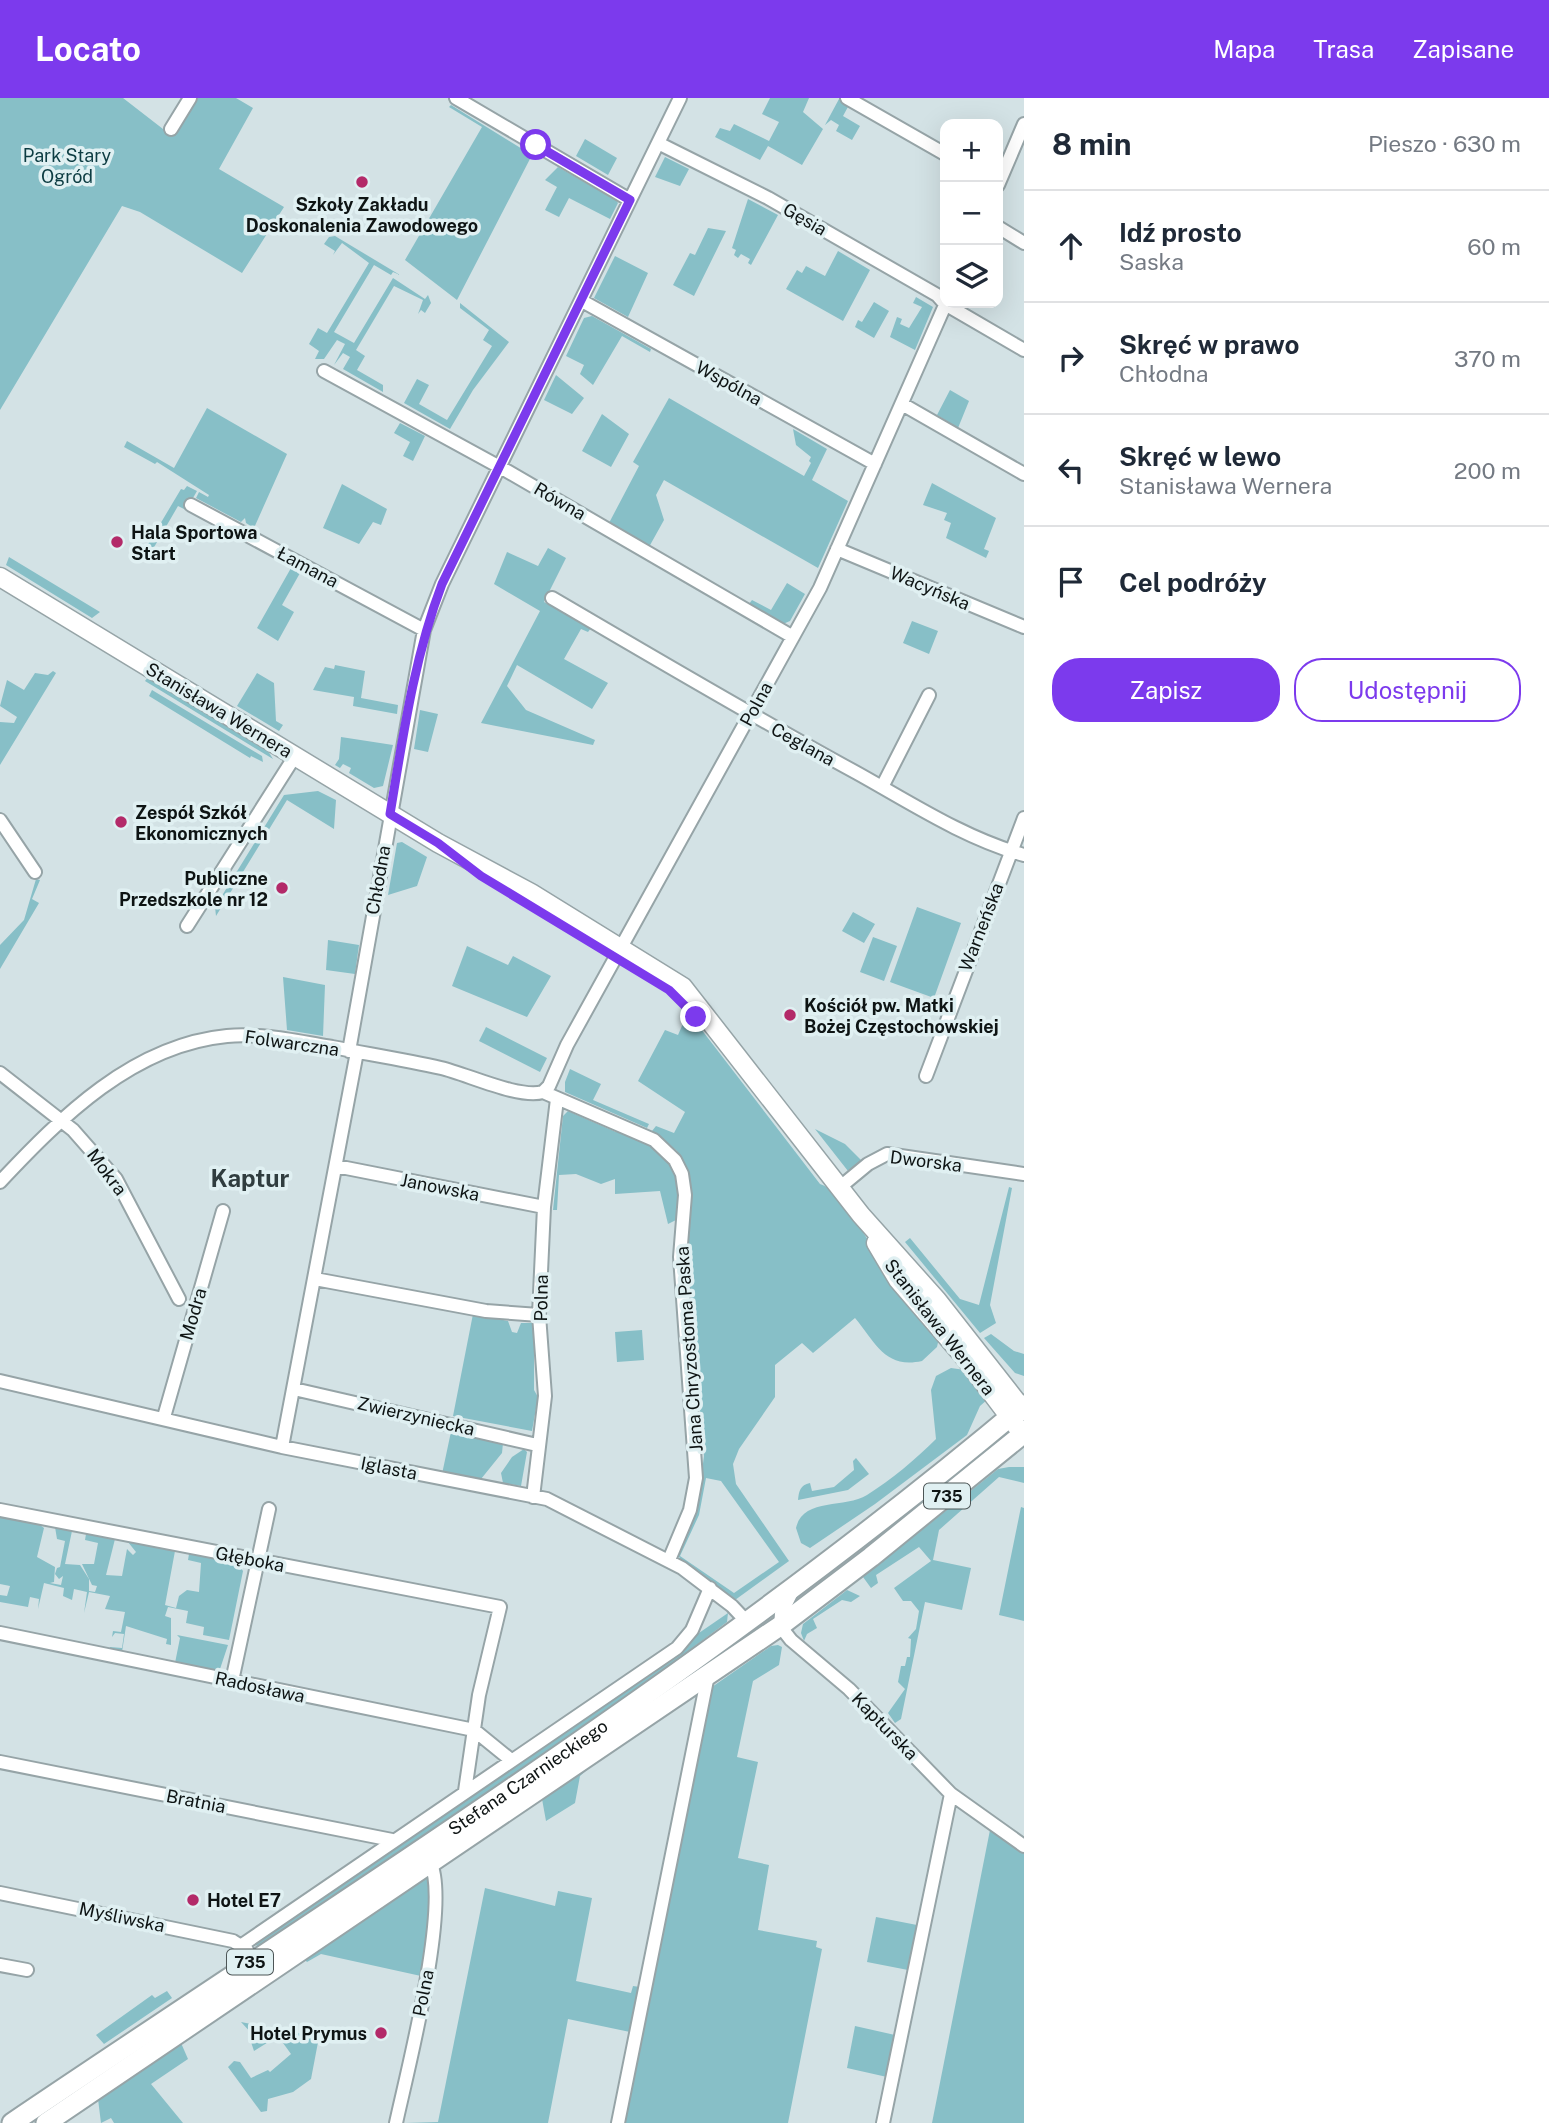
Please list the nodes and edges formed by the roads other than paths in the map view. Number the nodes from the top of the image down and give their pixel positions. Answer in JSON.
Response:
{"nodes":[{"id":1,"x":190,"y":98,"type":"edge"},
{"id":2,"x":456,"y":98,"type":"edge"},
{"id":3,"x":680,"y":98,"type":"edge"},
{"id":4,"x":847,"y":98,"type":"edge"},
{"id":5,"x":1024,"y":124,"type":"edge"},
{"id":6,"x":171,"y":129,"type":"dead end"},
{"id":7,"x":659,"y":143,"type":"junction"},
{"id":8,"x":940,"y":151,"type":"edge"},
{"id":9,"x":999,"y":182,"type":"edge"},
{"id":10,"x":630,"y":200,"type":"junction"},
{"id":11,"x":1003,"y":231,"type":"edge"},
{"id":12,"x":1024,"y":243,"type":"edge"},
{"id":13,"x":940,"y":298,"type":"edge"},
{"id":14,"x":582,"y":301,"type":"junction"},
{"id":15,"x":944,"y":308,"type":"edge"},
{"id":16,"x":954,"y":308,"type":"edge"},
{"id":17,"x":1024,"y":350,"type":"edge"},
{"id":18,"x":324,"y":371,"type":"dead end"},
{"id":19,"x":902,"y":404,"type":"junction"},
{"id":20,"x":875,"y":464,"type":"junction"},
{"id":21,"x":500,"y":467,"type":"junction"},
{"id":22,"x":1024,"y":474,"type":"edge"},
{"id":23,"x":191,"y":505,"type":"dead end"},
{"id":24,"x":837,"y":549,"type":"junction"},
{"id":25,"x":0,"y":577,"type":"edge"},
{"id":26,"x":552,"y":598,"type":"dead end"},
{"id":27,"x":1024,"y":627,"type":"edge"},
{"id":28,"x":424,"y":630,"type":"junction"},
{"id":29,"x":793,"y":636,"type":"junction"},
{"id":30,"x":929,"y":695,"type":"dead end"},
{"id":31,"x":750,"y":714,"type":"junction"},
{"id":32,"x":295,"y":756,"type":"junction"},
{"id":33,"x":882,"y":787,"type":"junction"},
{"id":34,"x":390,"y":814,"type":"junction"},
{"id":35,"x":1024,"y":818,"type":"edge"},
{"id":36,"x":0,"y":820,"type":"edge"},
{"id":37,"x":1011,"y":851,"type":"junction"},
{"id":38,"x":1024,"y":855,"type":"edge"},
{"id":39,"x":35,"y":872,"type":"dead end"},
{"id":40,"x":187,"y":926,"type":"dead end"},
{"id":41,"x":618,"y":952,"type":"junction"},
{"id":42,"x":353,"y":1051,"type":"junction"},
{"id":43,"x":0,"y":1073,"type":"edge"},
{"id":44,"x":926,"y":1076,"type":"dead end"},
{"id":45,"x":543,"y":1092,"type":"junction"},
{"id":46,"x":557,"y":1099,"type":"junction"},
{"id":47,"x":60,"y":1120,"type":"junction"},
{"id":48,"x":336,"y":1166,"type":"junction"},
{"id":49,"x":1024,"y":1174,"type":"edge"},
{"id":50,"x":0,"y":1182,"type":"edge"},
{"id":51,"x":839,"y":1188,"type":"junction"},
{"id":52,"x":544,"y":1207,"type":"junction"},
{"id":53,"x":223,"y":1211,"type":"dead end"},
{"id":54,"x":315,"y":1279,"type":"junction"},
{"id":55,"x":179,"y":1299,"type":"dead end"},
{"id":56,"x":539,"y":1314,"type":"junction"},
{"id":57,"x":0,"y":1381,"type":"edge"},
{"id":58,"x":295,"y":1389,"type":"junction"},
{"id":59,"x":1020,"y":1410,"type":"edge"},
{"id":60,"x":164,"y":1417,"type":"junction"},
{"id":61,"x":1023,"y":1435,"type":"edge"},
{"id":62,"x":537,"y":1445,"type":"junction"},
{"id":63,"x":282,"y":1447,"type":"junction"},
{"id":64,"x":533,"y":1497,"type":"junction"},
{"id":65,"x":269,"y":1509,"type":"dead end"},
{"id":66,"x":0,"y":1510,"type":"edge"},
{"id":67,"x":669,"y":1560,"type":"junction"},
{"id":68,"x":257,"y":1561,"type":"junction"},
{"id":69,"x":709,"y":1588,"type":"junction"},
{"id":70,"x":793,"y":1589,"type":"junction"},
{"id":71,"x":748,"y":1623,"type":"junction"},
{"id":72,"x":780,"y":1626,"type":"junction"},
{"id":73,"x":0,"y":1633,"type":"edge"},
{"id":74,"x":708,"y":1675,"type":"junction"},
{"id":75,"x":232,"y":1681,"type":"junction"},
{"id":76,"x":474,"y":1730,"type":"junction"},
{"id":77,"x":511,"y":1760,"type":"junction"},
{"id":78,"x":0,"y":1762,"type":"edge"},
{"id":79,"x":465,"y":1791,"type":"junction"},
{"id":80,"x":951,"y":1794,"type":"junction"},
{"id":81,"x":392,"y":1840,"type":"junction"},
{"id":82,"x":1024,"y":1846,"type":"edge"},
{"id":83,"x":430,"y":1862,"type":"junction"},
{"id":84,"x":0,"y":1893,"type":"edge"},
{"id":85,"x":248,"y":1952,"type":"junction"},
{"id":86,"x":0,"y":1965,"type":"edge"},
{"id":87,"x":27,"y":1970,"type":"dead end"},
{"id":88,"x":12,"y":2123,"type":"edge"},
{"id":89,"x":46,"y":2123,"type":"edge"},
{"id":90,"x":396,"y":2123,"type":"edge"},
{"id":91,"x":618,"y":2123,"type":"edge"},
{"id":92,"x":883,"y":2123,"type":"edge"}],
"edges":[{"from":1,"to":6,"type":"street"},
{"from":2,"to":10,"type":"street"},
{"from":3,"to":7,"type":"street","name":"Chłodna"},
{"from":4,"to":8,"type":"street"},
{"from":5,"to":9,"type":"street"},
{"from":7,"to":10,"type":"street","name":"Chłodna"},
{"from":7,"to":13,"type":"street","name":"Gęsia"},
{"from":10,"to":14,"type":"street","name":"Chłodna"},
{"from":11,"to":12,"type":"street"},
{"from":14,"to":20,"type":"street","name":"Wspólna"},
{"from":14,"to":21,"type":"street","name":"Chłodna"},
{"from":15,"to":19,"type":"street","name":"Polna"},
{"from":16,"to":17,"type":"street","name":"Gęsia"},
{"from":18,"to":21,"type":"street","name":"Równa"},
{"from":19,"to":20,"type":"street","name":"Polna"},
{"from":19,"to":22,"type":"street"},
{"from":20,"to":24,"type":"street","name":"Polna"},
{"from":21,"to":28,"type":"street","name":"Chłodna"},
{"from":21,"to":29,"type":"street","name":"Równa"},
{"from":23,"to":28,"type":"street","name":"Łamana"},
{"from":24,"to":27,"type":"street","name":"Wacyńska"},
{"from":24,"to":29,"type":"street","name":"Polna"},
{"from":25,"to":32,"type":"street","name":"Stanisława Wernera"},
{"from":26,"to":31,"type":"street","name":"Ceglana"},
{"from":28,"to":34,"type":"street","name":"Chłodna"},
{"from":29,"to":31,"type":"street","name":"Polna"},
{"from":30,"to":33,"type":"street"},
{"from":31,"to":33,"type":"street","name":"Ceglana"},
{"from":31,"to":41,"type":"street","name":"Polna"},
{"from":32,"to":34,"type":"street","name":"Stanisława Wernera"},
{"from":32,"to":40,"type":"street"},
{"from":33,"to":37,"type":"street","name":"Ceglana"},
{"from":34,"to":41,"type":"street","name":"Stanisława Wernera"},
{"from":34,"to":42,"type":"street","name":"Chłodna"},
{"from":35,"to":37,"type":"street","name":"Warneńska"},
{"from":36,"to":39,"type":"street"},
{"from":37,"to":38,"type":"street","name":"Ceglana"},
{"from":37,"to":44,"type":"street","name":"Warneńska"},
{"from":41,"to":45,"type":"street","name":"Polna"},
{"from":41,"to":51,"type":"street","name":"Stanisława Wernera"},
{"from":42,"to":45,"type":"street","name":"Folwarczna"},
{"from":42,"to":47,"type":"street","name":"Folwarczna"},
{"from":42,"to":48,"type":"street","name":"Chłodna"},
{"from":43,"to":47,"type":"street","name":"Mokra"},
{"from":45,"to":46,"type":"street","name":"Jana Chryzostoma Paska"},
{"from":46,"to":52,"type":"street","name":"Polna"},
{"from":46,"to":67,"type":"street","name":"Jana Chryzostoma Paska"},
{"from":47,"to":50,"type":"street","name":"Folwarczna"},
{"from":47,"to":55,"type":"street","name":"Mokra"},
{"from":48,"to":52,"type":"street","name":"Janowska"},
{"from":48,"to":54,"type":"street","name":"Chłodna"},
{"from":49,"to":51,"type":"street","name":"Dworska"},
{"from":51,"to":59,"type":"street","name":"Stanisława Wernera"},
{"from":52,"to":56,"type":"street","name":"Polna"},
{"from":53,"to":60,"type":"street","name":"Modra"},
{"from":54,"to":56,"type":"street"},
{"from":54,"to":58,"type":"street","name":"Chłodna"},
{"from":56,"to":62,"type":"street","name":"Polna"},
{"from":57,"to":60,"type":"street","name":"Iglasta"},
{"from":58,"to":62,"type":"street","name":"Zwierzyniecka"},
{"from":58,"to":63,"type":"street","name":"Chłodna"},
{"from":59,"to":61,"type":"street","name":"Stanisława Wernera"},
{"from":59,"to":70,"type":"main road","name":"Stefana Czarnieckiego","number":"735"},
{"from":60,"to":63,"type":"street","name":"Iglasta"},
{"from":61,"to":72,"type":"main road","name":"Stefana Czarnieckiego","number":"735"},
{"from":62,"to":64,"type":"street","name":"Polna"},
{"from":63,"to":64,"type":"street","name":"Iglasta"},
{"from":64,"to":67,"type":"street","name":"Iglasta"},
{"from":65,"to":68,"type":"street"},
{"from":66,"to":68,"type":"street","name":"Głęboka"},
{"from":67,"to":69,"type":"street","name":"Iglasta"},
{"from":68,"to":75,"type":"street"},
{"from":68,"to":76,"type":"street","name":"Głęboka"},
{"from":69,"to":71,"type":"street","name":"Iglasta"},
{"from":69,"to":77,"type":"street"},
{"from":70,"to":71,"type":"main road","name":"Stefana Czarnieckiego","number":"735"},
{"from":70,"to":72,"type":"street"},
{"from":71,"to":85,"type":"main road","name":"Stefana Czarnieckiego","number":"735"},
{"from":72,"to":74,"type":"main road","name":"Stefana Czarnieckiego","number":"735"},
{"from":72,"to":80,"type":"street","name":"Kapturska"},
{"from":73,"to":75,"type":"street","name":"Radosława"},
{"from":74,"to":83,"type":"main road","name":"Stefana Czarnieckiego","number":"735"},
{"from":74,"to":91,"type":"street"},
{"from":75,"to":76,"type":"street","name":"Radosława"},
{"from":76,"to":77,"type":"street","name":"Radosława"},
{"from":76,"to":79,"type":"street"},
{"from":77,"to":79,"type":"street"},
{"from":78,"to":81,"type":"street","name":"Bratnia"},
{"from":79,"to":81,"type":"street"},
{"from":80,"to":82,"type":"street","name":"Kapturska"},
{"from":80,"to":92,"type":"street"},
{"from":81,"to":85,"type":"street"},
{"from":83,"to":89,"type":"main road","name":"Stefana Czarnieckiego","number":"735"},
{"from":83,"to":90,"type":"street","name":"Polna"},
{"from":84,"to":85,"type":"street","name":"Myśliwska"},
{"from":85,"to":88,"type":"main road","name":"Stefana Czarnieckiego","number":"735"},
{"from":86,"to":87,"type":"street"}]}
